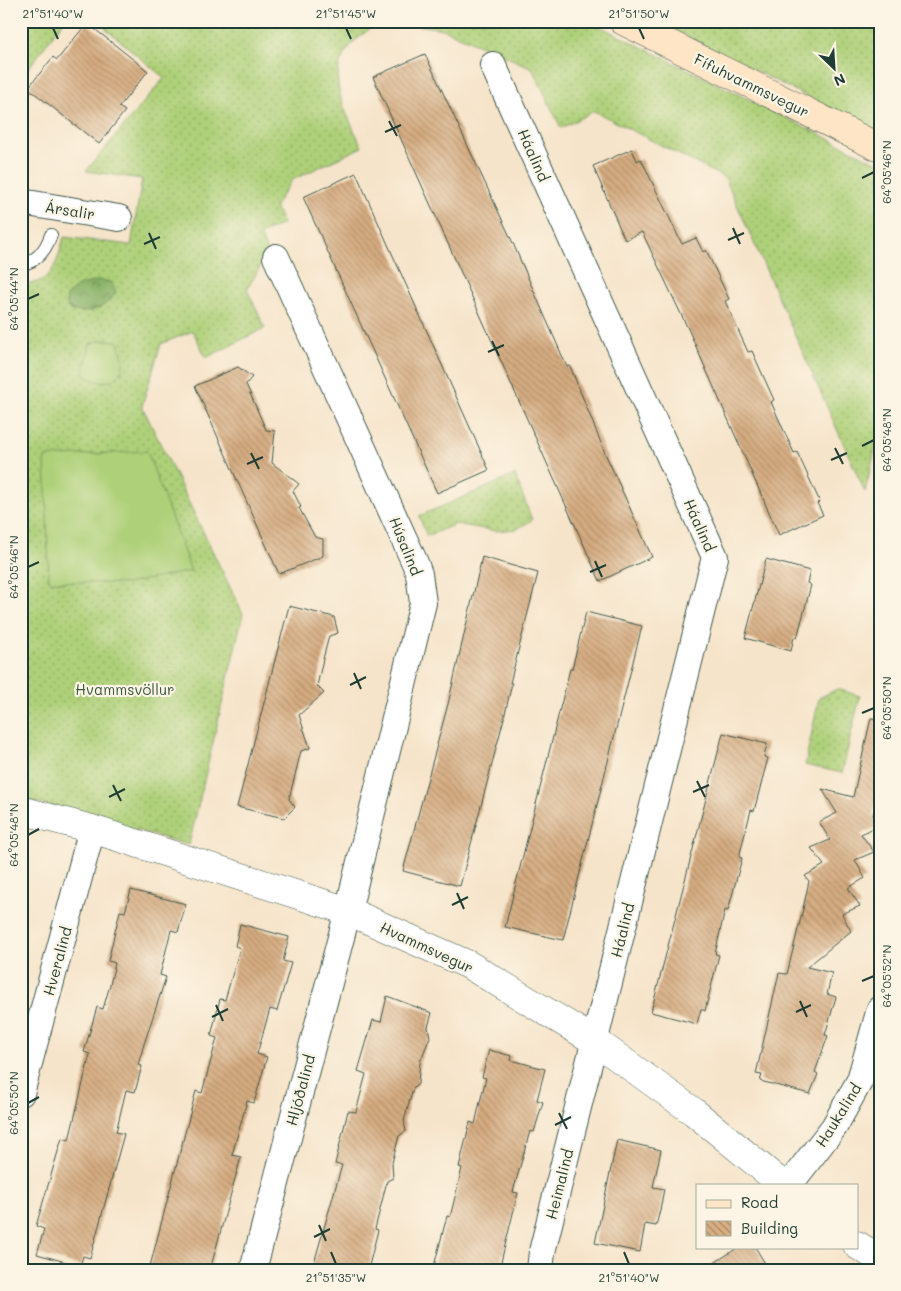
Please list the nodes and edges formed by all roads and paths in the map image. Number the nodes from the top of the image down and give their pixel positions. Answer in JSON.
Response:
{"nodes":[{"id":1,"x":623,"y":21,"type":"edge"},
{"id":2,"x":493,"y":65,"type":"dead end"},
{"id":3,"x":880,"y":148,"type":"edge"},
{"id":4,"x":21,"y":202,"type":"edge"},
{"id":5,"x":119,"y":218,"type":"dead end"},
{"id":6,"x":51,"y":235,"type":"dead end"},
{"id":7,"x":276,"y":257,"type":"dead end"},
{"id":8,"x":21,"y":264,"type":"edge"},
{"id":9,"x":21,"y":810,"type":"edge"},
{"id":10,"x":92,"y":829,"type":"junction"},
{"id":11,"x":348,"y":911,"type":"junction"},
{"id":12,"x":880,"y":1009,"type":"edge"},
{"id":13,"x":595,"y":1041,"type":"junction"},
{"id":14,"x":21,"y":1093,"type":"edge"},
{"id":15,"x":782,"y":1184,"type":"edge"},
{"id":16,"x":790,"y":1184,"type":"edge"},
{"id":17,"x":858,"y":1245,"type":"edge"},
{"id":18,"x":880,"y":1259,"type":"edge"},
{"id":19,"x":253,"y":1270,"type":"edge"},
{"id":20,"x":540,"y":1270,"type":"edge"}],
"edges":[{"from":1,"to":3,"type":"main road","name":"Fífuhvammsvegur"},
{"from":2,"to":13,"type":"street","name":"Háalind"},
{"from":4,"to":5,"type":"street","name":"Ársalir"},
{"from":6,"to":8,"type":"lane"},
{"from":7,"to":11,"type":"street","name":"Húsalind"},
{"from":9,"to":10,"type":"street","name":"Hvammsvegur"},
{"from":10,"to":11,"type":"street","name":"Hvammsvegur"},
{"from":10,"to":14,"type":"street","name":"Hveralind"},
{"from":11,"to":13,"type":"street","name":"Hvammsvegur"},
{"from":11,"to":19,"type":"street","name":"Hljóðalind"},
{"from":12,"to":16,"type":"street","name":"Haukalind"},
{"from":13,"to":15,"type":"street","name":"Hvammsvegur"},
{"from":13,"to":20,"type":"street","name":"Heimalind"},
{"from":17,"to":18,"type":"street"}]}
